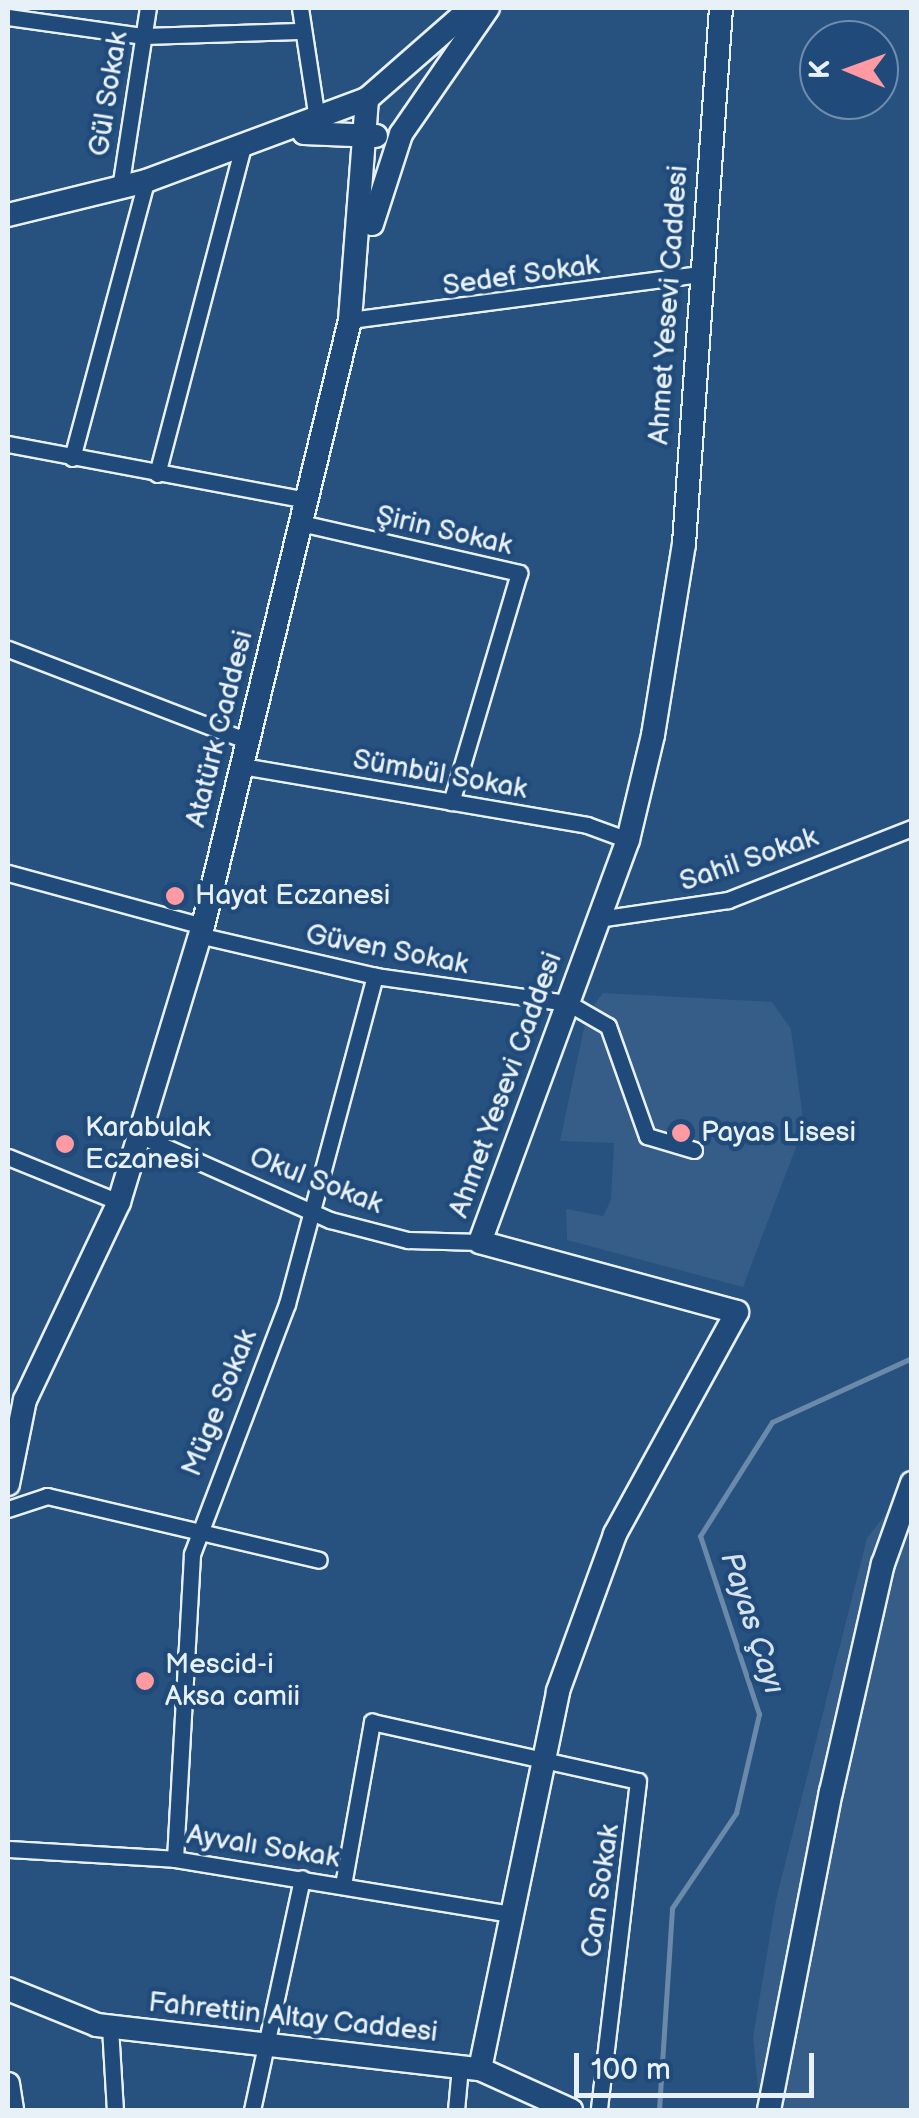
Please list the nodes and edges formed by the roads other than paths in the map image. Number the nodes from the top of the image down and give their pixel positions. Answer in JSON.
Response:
{"nodes":[{"id":1,"x":148,"y":8,"type":"edge"},
{"id":2,"x":300,"y":8,"type":"edge"},
{"id":3,"x":471,"y":8,"type":"edge"},
{"id":4,"x":488,"y":8,"type":"edge"},
{"id":5,"x":721,"y":8,"type":"edge"},
{"id":6,"x":8,"y":17,"type":"edge"},
{"id":7,"x":298,"y":30,"type":"junction"},
{"id":8,"x":144,"y":36,"type":"junction"},
{"id":9,"x":374,"y":93,"type":"junction"},
{"id":10,"x":317,"y":119,"type":"junction"},
{"id":11,"x":407,"y":124,"type":"junction"},
{"id":12,"x":366,"y":134,"type":"junction"},
{"id":13,"x":250,"y":146,"type":"junction"},
{"id":14,"x":146,"y":181,"type":"junction"},
{"id":15,"x":120,"y":188,"type":"junction"},
{"id":16,"x":10,"y":221,"type":"edge"},
{"id":17,"x":700,"y":274,"type":"junction"},
{"id":18,"x":350,"y":320,"type":"junction"},
{"id":19,"x":8,"y":444,"type":"edge"},
{"id":20,"x":72,"y":458,"type":"junction"},
{"id":21,"x":158,"y":474,"type":"junction"},
{"id":22,"x":304,"y":512,"type":"junction"},
{"id":23,"x":8,"y":649,"type":"edge"},
{"id":24,"x":248,"y":741,"type":"junction"},
{"id":25,"x":242,"y":766,"type":"junction"},
{"id":26,"x":452,"y":802,"type":"junction"},
{"id":27,"x":912,"y":828,"type":"edge"},
{"id":28,"x":628,"y":840,"type":"junction"},
{"id":29,"x":8,"y":873,"type":"edge"},
{"id":30,"x":598,"y":919,"type":"junction"},
{"id":31,"x":201,"y":931,"type":"junction"},
{"id":32,"x":375,"y":976,"type":"junction"},
{"id":33,"x":568,"y":1003,"type":"junction"},
{"id":34,"x":141,"y":1136,"type":"junction"},
{"id":35,"x":694,"y":1150,"type":"dead end"},
{"id":36,"x":8,"y":1157,"type":"edge"},
{"id":37,"x":119,"y":1202,"type":"junction"},
{"id":38,"x":314,"y":1213,"type":"junction"},
{"id":39,"x":480,"y":1242,"type":"junction"},
{"id":40,"x":12,"y":1424,"type":"edge"},
{"id":41,"x":912,"y":1483,"type":"edge"},
{"id":42,"x":8,"y":1484,"type":"edge"},
{"id":43,"x":8,"y":1509,"type":"edge"},
{"id":44,"x":197,"y":1532,"type":"junction"},
{"id":45,"x":320,"y":1560,"type":"dead end"},
{"id":46,"x":537,"y":1758,"type":"junction"},
{"id":47,"x":8,"y":1849,"type":"edge"},
{"id":48,"x":175,"y":1859,"type":"junction"},
{"id":49,"x":302,"y":1878,"type":"junction"},
{"id":50,"x":343,"y":1884,"type":"junction"},
{"id":51,"x":510,"y":1914,"type":"junction"},
{"id":52,"x":8,"y":1990,"type":"edge"},
{"id":53,"x":110,"y":2027,"type":"junction"},
{"id":54,"x":267,"y":2046,"type":"junction"},
{"id":55,"x":470,"y":2068,"type":"junction"},
{"id":56,"x":8,"y":2084,"type":"edge"},
{"id":57,"x":12,"y":2110,"type":"edge"},
{"id":58,"x":115,"y":2110,"type":"edge"},
{"id":59,"x":252,"y":2110,"type":"edge"},
{"id":60,"x":456,"y":2110,"type":"edge"},
{"id":61,"x":572,"y":2110,"type":"edge"},
{"id":62,"x":599,"y":2110,"type":"edge"},
{"id":63,"x":769,"y":2110,"type":"edge"}],
"edges":[{"from":1,"to":8,"type":"street","name":"Gül Sokak"},
{"from":2,"to":7,"type":"street"},
{"from":3,"to":9,"type":"street"},
{"from":4,"to":11,"type":"street"},
{"from":5,"to":17,"type":"street","name":"Ahmet Yesevi Caddesi"},
{"from":6,"to":8,"type":"street"},
{"from":7,"to":8,"type":"street"},
{"from":7,"to":10,"type":"street"},
{"from":8,"to":15,"type":"street","name":"Gül Sokak"},
{"from":9,"to":10,"type":"street"},
{"from":9,"to":11,"type":"street"},
{"from":9,"to":12,"type":"street","name":"Atatürk Caddesi"},
{"from":10,"to":13,"type":"street"},
{"from":11,"to":12,"type":"street"},
{"from":11,"to":18,"type":"street"},
{"from":12,"to":13,"type":"street"},
{"from":12,"to":18,"type":"street","name":"Atatürk Caddesi"},
{"from":13,"to":14,"type":"street"},
{"from":13,"to":21,"type":"street"},
{"from":14,"to":15,"type":"street"},
{"from":14,"to":20,"type":"street"},
{"from":15,"to":16,"type":"street"},
{"from":17,"to":18,"type":"street","name":"Sedef Sokak"},
{"from":17,"to":28,"type":"street","name":"Ahmet Yesevi Caddesi"},
{"from":18,"to":22,"type":"street","name":"Atatürk Caddesi"},
{"from":19,"to":20,"type":"street"},
{"from":20,"to":21,"type":"street"},
{"from":21,"to":22,"type":"street"},
{"from":22,"to":24,"type":"street","name":"Atatürk Caddesi"},
{"from":22,"to":26,"type":"street","name":"Şirin Sokak"},
{"from":23,"to":24,"type":"street"},
{"from":24,"to":25,"type":"street","name":"Atatürk Caddesi"},
{"from":25,"to":26,"type":"street","name":"Sümbül Sokak"},
{"from":25,"to":31,"type":"street","name":"Atatürk Caddesi"},
{"from":26,"to":28,"type":"street","name":"Sümbül Sokak"},
{"from":27,"to":30,"type":"street","name":"Sahil Sokak"},
{"from":28,"to":30,"type":"street","name":"Ahmet Yesevi Caddesi"},
{"from":29,"to":31,"type":"street","name":"Güven Sokak"},
{"from":30,"to":33,"type":"street","name":"Ahmet Yesevi Caddesi"},
{"from":31,"to":32,"type":"street","name":"Güven Sokak"},
{"from":31,"to":34,"type":"street","name":"Atatürk Caddesi"},
{"from":32,"to":33,"type":"street","name":"Güven Sokak"},
{"from":32,"to":38,"type":"street","name":"Müge Sokak"},
{"from":33,"to":35,"type":"street"},
{"from":33,"to":39,"type":"street","name":"Ahmet Yesevi Caddesi"},
{"from":34,"to":37,"type":"street","name":"Atatürk Caddesi"},
{"from":34,"to":38,"type":"street","name":"Okul Sokak"},
{"from":36,"to":37,"type":"street"},
{"from":37,"to":40,"type":"street","name":"Atatürk Caddesi"},
{"from":38,"to":39,"type":"street","name":"Okul Sokak"},
{"from":38,"to":44,"type":"street","name":"Müge Sokak"},
{"from":39,"to":46,"type":"street","name":"Ahmet Yesevi Caddesi"},
{"from":40,"to":42,"type":"street","name":"Atatürk Caddesi"},
{"from":41,"to":63,"type":"street"},
{"from":43,"to":44,"type":"street"},
{"from":44,"to":45,"type":"street"},
{"from":44,"to":48,"type":"street","name":"Müge Sokak"},
{"from":46,"to":50,"type":"street"},
{"from":46,"to":51,"type":"street","name":"Ahmet Yesevi Caddesi"},
{"from":46,"to":62,"type":"street","name":"Can Sokak"},
{"from":47,"to":48,"type":"street","name":"Ayvalı Sokak"},
{"from":48,"to":49,"type":"street","name":"Ayvalı Sokak"},
{"from":49,"to":50,"type":"street","name":"Ayvalı Sokak"},
{"from":49,"to":54,"type":"street"},
{"from":50,"to":51,"type":"street","name":"Ayvalı Sokak"},
{"from":51,"to":55,"type":"street","name":"Ahmet Yesevi Caddesi"},
{"from":52,"to":53,"type":"street","name":"Fahrettin Altay Caddesi"},
{"from":53,"to":54,"type":"street","name":"Fahrettin Altay Caddesi"},
{"from":53,"to":58,"type":"street"},
{"from":54,"to":55,"type":"street","name":"Fahrettin Altay Caddesi"},
{"from":54,"to":59,"type":"street"},
{"from":55,"to":60,"type":"street"},
{"from":55,"to":61,"type":"street","name":"Fahrettin Altay Caddesi"},
{"from":56,"to":57,"type":"street"}]}
